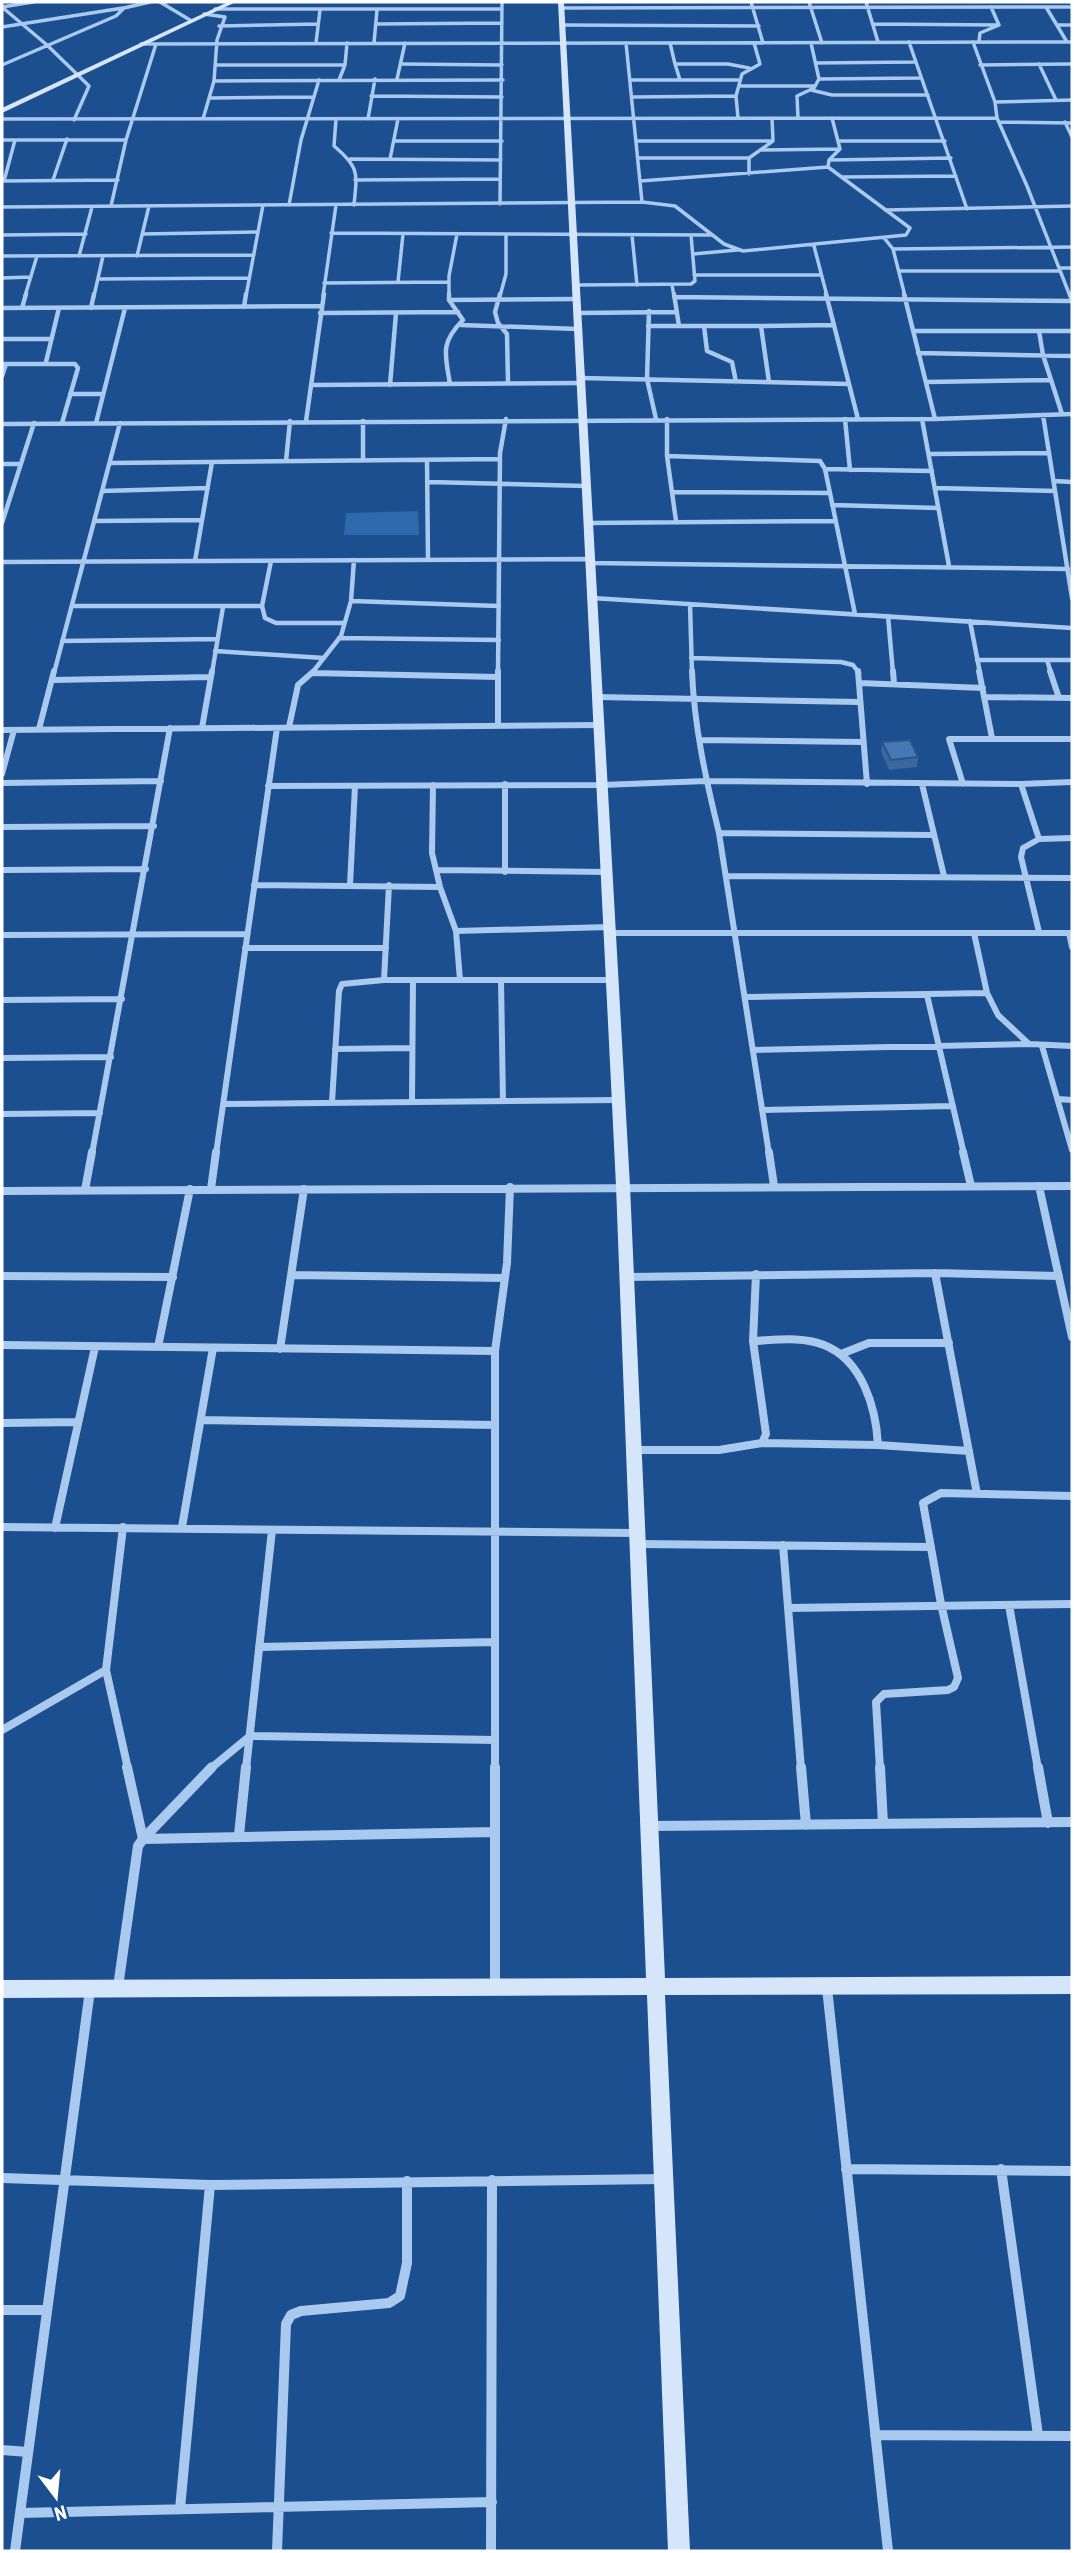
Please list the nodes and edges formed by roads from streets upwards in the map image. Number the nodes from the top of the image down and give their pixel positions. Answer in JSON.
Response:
{"nodes":[{"id":1,"x":33,"y":2,"type":"edge"},
{"id":2,"x":150,"y":2,"type":"edge"},
{"id":3,"x":160,"y":2,"type":"edge"},
{"id":4,"x":232,"y":2,"type":"edge"},
{"id":5,"x":351,"y":2,"type":"edge"},
{"id":6,"x":405,"y":2,"type":"edge"},
{"id":7,"x":502,"y":2,"type":"edge"},
{"id":8,"x":751,"y":2,"type":"edge"},
{"id":9,"x":809,"y":2,"type":"edge"},
{"id":10,"x":963,"y":2,"type":"edge"},
{"id":11,"x":1015,"y":2,"type":"edge"},
{"id":12,"x":867,"y":4,"type":"edge"},
{"id":13,"x":561,"y":5,"type":"edge"},
{"id":14,"x":2,"y":7,"type":"edge"},
{"id":15,"x":753,"y":7,"type":"junction"},
{"id":16,"x":811,"y":7,"type":"junction"},
{"id":17,"x":965,"y":7,"type":"junction"},
{"id":18,"x":991,"y":7,"type":"junction"},
{"id":19,"x":1018,"y":7,"type":"junction"},
{"id":20,"x":1046,"y":7,"type":"junction"},
{"id":21,"x":1072,"y":7,"type":"edge"},
{"id":22,"x":124,"y":8,"type":"junction"},
{"id":23,"x":215,"y":9,"type":"junction"},
{"id":24,"x":502,"y":9,"type":"junction"},
{"id":25,"x":320,"y":10,"type":"junction"},
{"id":26,"x":349,"y":10,"type":"junction"},
{"id":27,"x":377,"y":10,"type":"junction"},
{"id":28,"x":403,"y":10,"type":"junction"},
{"id":29,"x":204,"y":14,"type":"junction"},
{"id":30,"x":190,"y":20,"type":"junction"},
{"id":31,"x":502,"y":23,"type":"junction"},
{"id":32,"x":20,"y":24,"type":"junction"},
{"id":33,"x":318,"y":24,"type":"junction"},
{"id":34,"x":376,"y":24,"type":"junction"},
{"id":35,"x":873,"y":24,"type":"junction"},
{"id":36,"x":563,"y":25,"type":"junction"},
{"id":37,"x":662,"y":25,"type":"junction"},
{"id":38,"x":999,"y":25,"type":"junction"},
{"id":39,"x":1057,"y":25,"type":"junction"},
{"id":40,"x":1072,"y":25,"type":"edge"},
{"id":41,"x":219,"y":26,"type":"junction"},
{"id":42,"x":707,"y":26,"type":"junction"},
{"id":43,"x":759,"y":26,"type":"junction"},
{"id":44,"x":2,"y":27,"type":"edge"},
{"id":45,"x":502,"y":42,"type":"junction"},
{"id":46,"x":878,"y":42,"type":"junction"},
{"id":47,"x":909,"y":42,"type":"junction"},
{"id":48,"x":972,"y":42,"type":"junction"},
{"id":49,"x":979,"y":42,"type":"junction"},
{"id":50,"x":1070,"y":42,"type":"edge"},
{"id":51,"x":316,"y":43,"type":"junction"},
{"id":52,"x":347,"y":43,"type":"junction"},
{"id":53,"x":374,"y":43,"type":"junction"},
{"id":54,"x":405,"y":43,"type":"junction"},
{"id":55,"x":563,"y":43,"type":"junction"},
{"id":56,"x":626,"y":43,"type":"junction"},
{"id":57,"x":668,"y":43,"type":"junction"},
{"id":58,"x":712,"y":43,"type":"junction"},
{"id":59,"x":754,"y":43,"type":"junction"},
{"id":60,"x":763,"y":43,"type":"junction"},
{"id":61,"x":811,"y":43,"type":"junction"},
{"id":62,"x":821,"y":43,"type":"junction"},
{"id":63,"x":141,"y":44,"type":"junction"},
{"id":64,"x":156,"y":44,"type":"junction"},
{"id":65,"x":215,"y":44,"type":"junction"},
{"id":66,"x":47,"y":46,"type":"junction"},
{"id":67,"x":2,"y":56,"type":"edge"},
{"id":68,"x":9,"y":62,"type":"junction"},
{"id":69,"x":914,"y":62,"type":"junction"},
{"id":70,"x":816,"y":63,"type":"junction"},
{"id":71,"x":403,"y":64,"type":"junction"},
{"id":72,"x":675,"y":64,"type":"junction"},
{"id":73,"x":1039,"y":64,"type":"junction"},
{"id":74,"x":1072,"y":64,"type":"edge"},
{"id":75,"x":2,"y":65,"type":"edge"},
{"id":76,"x":216,"y":65,"type":"junction"},
{"id":77,"x":345,"y":65,"type":"junction"},
{"id":78,"x":502,"y":65,"type":"junction"},
{"id":79,"x":980,"y":65,"type":"junction"},
{"id":80,"x":749,"y":68,"type":"junction"},
{"id":81,"x":78,"y":74,"type":"junction"},
{"id":82,"x":920,"y":78,"type":"junction"},
{"id":83,"x":375,"y":79,"type":"junction"},
{"id":84,"x":397,"y":79,"type":"junction"},
{"id":85,"x":819,"y":79,"type":"junction"},
{"id":86,"x":319,"y":80,"type":"junction"},
{"id":87,"x":340,"y":80,"type":"junction"},
{"id":88,"x":503,"y":80,"type":"junction"},
{"id":89,"x":631,"y":80,"type":"junction"},
{"id":90,"x":680,"y":80,"type":"junction"},
{"id":91,"x":740,"y":80,"type":"junction"},
{"id":92,"x":214,"y":81,"type":"junction"},
{"id":93,"x":739,"y":86,"type":"junction"},
{"id":94,"x":816,"y":86,"type":"junction"},
{"id":95,"x":811,"y":90,"type":"junction"},
{"id":96,"x":928,"y":94,"type":"junction"},
{"id":97,"x":371,"y":96,"type":"junction"},
{"id":98,"x":736,"y":96,"type":"junction"},
{"id":99,"x":314,"y":97,"type":"junction"},
{"id":100,"x":502,"y":97,"type":"junction"},
{"id":101,"x":632,"y":97,"type":"junction"},
{"id":102,"x":209,"y":98,"type":"junction"},
{"id":103,"x":1056,"y":100,"type":"junction"},
{"id":104,"x":1072,"y":100,"type":"edge"},
{"id":105,"x":995,"y":102,"type":"junction"},
{"id":106,"x":2,"y":111,"type":"edge"},
{"id":107,"x":937,"y":117,"type":"junction"},
{"id":108,"x":567,"y":118,"type":"junction"},
{"id":109,"x":634,"y":118,"type":"junction"},
{"id":110,"x":738,"y":118,"type":"junction"},
{"id":111,"x":772,"y":118,"type":"junction"},
{"id":112,"x":798,"y":118,"type":"junction"},
{"id":113,"x":832,"y":118,"type":"junction"},
{"id":114,"x":2,"y":119,"type":"edge"},
{"id":115,"x":203,"y":119,"type":"junction"},
{"id":116,"x":306,"y":119,"type":"junction"},
{"id":117,"x":336,"y":119,"type":"junction"},
{"id":118,"x":368,"y":119,"type":"junction"},
{"id":119,"x":398,"y":119,"type":"junction"},
{"id":120,"x":502,"y":119,"type":"junction"},
{"id":121,"x":74,"y":120,"type":"junction"},
{"id":122,"x":133,"y":120,"type":"junction"},
{"id":123,"x":998,"y":120,"type":"junction"},
{"id":124,"x":1065,"y":122,"type":"junction"},
{"id":125,"x":1072,"y":122,"type":"edge"},
{"id":126,"x":1072,"y":137,"type":"edge"},
{"id":127,"x":67,"y":139,"type":"junction"},
{"id":128,"x":2,"y":140,"type":"edge"},
{"id":129,"x":15,"y":140,"type":"junction"},
{"id":130,"x":127,"y":140,"type":"junction"},
{"id":131,"x":394,"y":141,"type":"junction"},
{"id":132,"x":502,"y":141,"type":"junction"},
{"id":133,"x":637,"y":141,"type":"junction"},
{"id":134,"x":773,"y":141,"type":"junction"},
{"id":135,"x":840,"y":141,"type":"junction"},
{"id":136,"x":945,"y":141,"type":"junction"},
{"id":137,"x":840,"y":149,"type":"junction"},
{"id":138,"x":761,"y":150,"type":"junction"},
{"id":139,"x":749,"y":158,"type":"junction"},
{"id":140,"x":951,"y":158,"type":"junction"},
{"id":141,"x":350,"y":159,"type":"junction"},
{"id":142,"x":390,"y":159,"type":"junction"},
{"id":143,"x":638,"y":159,"type":"junction"},
{"id":144,"x":501,"y":160,"type":"junction"},
{"id":145,"x":829,"y":160,"type":"junction"},
{"id":146,"x":828,"y":167,"type":"junction"},
{"id":147,"x":749,"y":174,"type":"junction"},
{"id":148,"x":956,"y":176,"type":"junction"},
{"id":149,"x":841,"y":177,"type":"junction"},
{"id":150,"x":500,"y":179,"type":"junction"},
{"id":151,"x":53,"y":180,"type":"junction"},
{"id":152,"x":118,"y":180,"type":"junction"},
{"id":153,"x":355,"y":180,"type":"junction"},
{"id":154,"x":3,"y":181,"type":"edge"},
{"id":155,"x":640,"y":181,"type":"junction"},
{"id":156,"x":571,"y":202,"type":"junction"},
{"id":157,"x":642,"y":202,"type":"junction"},
{"id":158,"x":500,"y":204,"type":"junction"},
{"id":159,"x":262,"y":205,"type":"junction"},
{"id":160,"x":289,"y":205,"type":"junction"},
{"id":161,"x":335,"y":205,"type":"junction"},
{"id":162,"x":354,"y":205,"type":"junction"},
{"id":163,"x":92,"y":206,"type":"junction"},
{"id":164,"x":111,"y":206,"type":"junction"},
{"id":165,"x":149,"y":206,"type":"junction"},
{"id":166,"x":1072,"y":206,"type":"edge"},
{"id":167,"x":2,"y":207,"type":"edge"},
{"id":168,"x":1037,"y":207,"type":"junction"},
{"id":169,"x":967,"y":209,"type":"junction"},
{"id":170,"x":885,"y":210,"type":"junction"},
{"id":171,"x":258,"y":232,"type":"junction"},
{"id":172,"x":331,"y":233,"type":"junction"},
{"id":173,"x":457,"y":233,"type":"junction"},
{"id":174,"x":86,"y":234,"type":"junction"},
{"id":175,"x":142,"y":234,"type":"junction"},
{"id":176,"x":403,"y":234,"type":"junction"},
{"id":177,"x":506,"y":234,"type":"junction"},
{"id":178,"x":632,"y":234,"type":"junction"},
{"id":179,"x":691,"y":234,"type":"junction"},
{"id":180,"x":2,"y":235,"type":"edge"},
{"id":181,"x":573,"y":235,"type":"junction"},
{"id":182,"x":712,"y":235,"type":"junction"},
{"id":183,"x":885,"y":239,"type":"junction"},
{"id":184,"x":814,"y":246,"type":"junction"},
{"id":185,"x":1072,"y":247,"type":"edge"},
{"id":186,"x":1050,"y":248,"type":"junction"},
{"id":187,"x":893,"y":249,"type":"junction"},
{"id":188,"x":737,"y":250,"type":"junction"},
{"id":189,"x":692,"y":254,"type":"junction"},
{"id":190,"x":2,"y":256,"type":"edge"},
{"id":191,"x":37,"y":256,"type":"junction"},
{"id":192,"x":79,"y":256,"type":"junction"},
{"id":193,"x":103,"y":256,"type":"junction"},
{"id":194,"x":137,"y":256,"type":"junction"},
{"id":195,"x":254,"y":256,"type":"junction"},
{"id":196,"x":1072,"y":268,"type":"edge"},
{"id":197,"x":1059,"y":270,"type":"junction"},
{"id":198,"x":899,"y":271,"type":"junction"},
{"id":199,"x":694,"y":275,"type":"junction"},
{"id":200,"x":821,"y":275,"type":"junction"},
{"id":201,"x":31,"y":277,"type":"junction"},
{"id":202,"x":2,"y":278,"type":"edge"},
{"id":203,"x":249,"y":278,"type":"junction"},
{"id":204,"x":98,"y":279,"type":"junction"},
{"id":205,"x":398,"y":282,"type":"junction"},
{"id":206,"x":449,"y":282,"type":"junction"},
{"id":207,"x":324,"y":283,"type":"junction"},
{"id":208,"x":576,"y":285,"type":"junction"},
{"id":209,"x":637,"y":285,"type":"junction"},
{"id":210,"x":672,"y":285,"type":"junction"},
{"id":211,"x":674,"y":297,"type":"junction"},
{"id":212,"x":499,"y":299,"type":"junction"},
{"id":213,"x":576,"y":299,"type":"junction"},
{"id":214,"x":827,"y":299,"type":"junction"},
{"id":215,"x":905,"y":299,"type":"junction"},
{"id":216,"x":449,"y":300,"type":"junction"},
{"id":217,"x":1072,"y":301,"type":"edge"},
{"id":218,"x":321,"y":306,"type":"junction"},
{"id":219,"x":59,"y":307,"type":"junction"},
{"id":220,"x":244,"y":307,"type":"junction"},
{"id":221,"x":2,"y":308,"type":"edge"},
{"id":222,"x":22,"y":308,"type":"junction"},
{"id":223,"x":91,"y":308,"type":"junction"},
{"id":224,"x":125,"y":308,"type":"junction"},
{"id":225,"x":458,"y":312,"type":"junction"},
{"id":226,"x":649,"y":312,"type":"junction"},
{"id":227,"x":676,"y":312,"type":"junction"},
{"id":228,"x":320,"y":313,"type":"junction"},
{"id":229,"x":396,"y":313,"type":"junction"},
{"id":230,"x":577,"y":313,"type":"junction"},
{"id":231,"x":461,"y":325,"type":"junction"},
{"id":232,"x":833,"y":325,"type":"junction"},
{"id":233,"x":500,"y":326,"type":"junction"},
{"id":234,"x":648,"y":326,"type":"junction"},
{"id":235,"x":679,"y":326,"type":"junction"},
{"id":236,"x":704,"y":326,"type":"junction"},
{"id":237,"x":761,"y":326,"type":"junction"},
{"id":238,"x":578,"y":329,"type":"junction"},
{"id":239,"x":913,"y":331,"type":"junction"},
{"id":240,"x":1040,"y":331,"type":"junction"},
{"id":241,"x":1072,"y":331,"type":"edge"},
{"id":242,"x":2,"y":339,"type":"edge"},
{"id":243,"x":50,"y":339,"type":"junction"},
{"id":244,"x":918,"y":353,"type":"junction"},
{"id":245,"x":1043,"y":355,"type":"junction"},
{"id":246,"x":1072,"y":355,"type":"edge"},
{"id":247,"x":46,"y":362,"type":"junction"},
{"id":248,"x":4,"y":364,"type":"edge"},
{"id":249,"x":2,"y":376,"type":"edge"},
{"id":250,"x":647,"y":379,"type":"junction"},
{"id":251,"x":580,"y":380,"type":"junction"},
{"id":252,"x":1051,"y":380,"type":"junction"},
{"id":253,"x":736,"y":382,"type":"junction"},
{"id":254,"x":769,"y":382,"type":"junction"},
{"id":255,"x":926,"y":382,"type":"junction"},
{"id":256,"x":508,"y":383,"type":"junction"},
{"id":257,"x":450,"y":384,"type":"junction"},
{"id":258,"x":849,"y":384,"type":"junction"},
{"id":259,"x":390,"y":385,"type":"junction"},
{"id":260,"x":311,"y":386,"type":"junction"},
{"id":261,"x":70,"y":394,"type":"junction"},
{"id":262,"x":103,"y":394,"type":"junction"},
{"id":263,"x":1062,"y":414,"type":"junction"},
{"id":264,"x":1072,"y":414,"type":"edge"},
{"id":265,"x":1043,"y":415,"type":"junction"},
{"id":266,"x":506,"y":419,"type":"junction"},
{"id":267,"x":583,"y":419,"type":"junction"},
{"id":268,"x":656,"y":419,"type":"junction"},
{"id":269,"x":667,"y":419,"type":"junction"},
{"id":270,"x":845,"y":419,"type":"junction"},
{"id":271,"x":858,"y":419,"type":"junction"},
{"id":272,"x":922,"y":419,"type":"junction"},
{"id":273,"x":935,"y":419,"type":"junction"},
{"id":274,"x":290,"y":421,"type":"junction"},
{"id":275,"x":306,"y":421,"type":"junction"},
{"id":276,"x":363,"y":421,"type":"junction"},
{"id":277,"x":62,"y":423,"type":"junction"},
{"id":278,"x":96,"y":423,"type":"junction"},
{"id":279,"x":120,"y":423,"type":"junction"},
{"id":280,"x":2,"y":424,"type":"edge"},
{"id":281,"x":34,"y":424,"type":"junction"},
{"id":282,"x":1049,"y":453,"type":"junction"},
{"id":283,"x":929,"y":454,"type":"junction"},
{"id":284,"x":667,"y":456,"type":"junction"},
{"id":285,"x":500,"y":459,"type":"junction"},
{"id":286,"x":363,"y":460,"type":"junction"},
{"id":287,"x":427,"y":460,"type":"junction"},
{"id":288,"x":286,"y":461,"type":"junction"},
{"id":289,"x":212,"y":462,"type":"junction"},
{"id":290,"x":110,"y":463,"type":"junction"},
{"id":291,"x":2,"y":464,"type":"edge"},
{"id":292,"x":20,"y":464,"type":"junction"},
{"id":293,"x":825,"y":470,"type":"junction"},
{"id":294,"x":850,"y":470,"type":"junction"},
{"id":295,"x":932,"y":471,"type":"junction"},
{"id":296,"x":1054,"y":481,"type":"junction"},
{"id":297,"x":428,"y":482,"type":"junction"},
{"id":298,"x":1072,"y":482,"type":"edge"},
{"id":299,"x":500,"y":485,"type":"junction"},
{"id":300,"x":586,"y":486,"type":"junction"},
{"id":301,"x":208,"y":488,"type":"junction"},
{"id":302,"x":935,"y":488,"type":"junction"},
{"id":303,"x":102,"y":491,"type":"junction"},
{"id":304,"x":1055,"y":491,"type":"junction"},
{"id":305,"x":673,"y":492,"type":"junction"},
{"id":306,"x":830,"y":493,"type":"junction"},
{"id":307,"x":832,"y":505,"type":"junction"},
{"id":308,"x":938,"y":508,"type":"junction"},
{"id":309,"x":202,"y":520,"type":"junction"},
{"id":310,"x":94,"y":521,"type":"junction"},
{"id":311,"x":676,"y":521,"type":"junction"},
{"id":312,"x":835,"y":521,"type":"junction"},
{"id":313,"x":2,"y":523,"type":"edge"},
{"id":314,"x":588,"y":523,"type":"junction"},
{"id":315,"x":500,"y":559,"type":"junction"},
{"id":316,"x":354,"y":560,"type":"junction"},
{"id":317,"x":428,"y":560,"type":"junction"},
{"id":318,"x":195,"y":561,"type":"junction"},
{"id":319,"x":271,"y":561,"type":"junction"},
{"id":320,"x":590,"y":561,"type":"junction"},
{"id":321,"x":2,"y":562,"type":"edge"},
{"id":322,"x":83,"y":562,"type":"junction"},
{"id":323,"x":845,"y":565,"type":"junction"},
{"id":324,"x":949,"y":566,"type":"junction"},
{"id":325,"x":1068,"y":569,"type":"junction"},
{"id":326,"x":592,"y":598,"type":"junction"},
{"id":327,"x":1072,"y":598,"type":"edge"},
{"id":328,"x":351,"y":601,"type":"junction"},
{"id":329,"x":690,"y":604,"type":"junction"},
{"id":330,"x":72,"y":606,"type":"junction"},
{"id":331,"x":262,"y":606,"type":"junction"},
{"id":332,"x":499,"y":606,"type":"junction"},
{"id":333,"x":223,"y":607,"type":"junction"},
{"id":334,"x":855,"y":614,"type":"junction"},
{"id":335,"x":888,"y":616,"type":"junction"},
{"id":336,"x":970,"y":621,"type":"junction"},
{"id":337,"x":344,"y":623,"type":"junction"},
{"id":338,"x":1072,"y":628,"type":"edge"},
{"id":339,"x":339,"y":638,"type":"junction"},
{"id":340,"x":217,"y":639,"type":"junction"},
{"id":341,"x":499,"y":640,"type":"junction"},
{"id":342,"x":62,"y":641,"type":"junction"},
{"id":343,"x":215,"y":651,"type":"junction"},
{"id":344,"x":324,"y":657,"type":"junction"},
{"id":345,"x":691,"y":658,"type":"junction"},
{"id":346,"x":977,"y":660,"type":"junction"},
{"id":347,"x":1047,"y":660,"type":"junction"},
{"id":348,"x":1072,"y":660,"type":"edge"},
{"id":349,"x":312,"y":673,"type":"junction"},
{"id":350,"x":211,"y":677,"type":"junction"},
{"id":351,"x":498,"y":677,"type":"junction"},
{"id":352,"x":52,"y":680,"type":"junction"},
{"id":353,"x":859,"y":683,"type":"junction"},
{"id":354,"x":894,"y":684,"type":"junction"},
{"id":355,"x":983,"y":688,"type":"junction"},
{"id":356,"x":597,"y":697,"type":"junction"},
{"id":357,"x":984,"y":697,"type":"junction"},
{"id":358,"x":1059,"y":698,"type":"junction"},
{"id":359,"x":1072,"y":698,"type":"edge"},
{"id":360,"x":693,"y":700,"type":"junction"},
{"id":361,"x":859,"y":702,"type":"junction"},
{"id":362,"x":599,"y":725,"type":"junction"},
{"id":363,"x":498,"y":726,"type":"junction"},
{"id":364,"x":289,"y":727,"type":"junction"},
{"id":365,"x":202,"y":728,"type":"junction"},
{"id":366,"x":276,"y":728,"type":"junction"},
{"id":367,"x":39,"y":729,"type":"junction"},
{"id":368,"x":170,"y":729,"type":"junction"},
{"id":369,"x":2,"y":730,"type":"edge"},
{"id":370,"x":14,"y":730,"type":"junction"},
{"id":371,"x":992,"y":738,"type":"junction"},
{"id":372,"x":1072,"y":738,"type":"edge"},
{"id":373,"x":700,"y":740,"type":"junction"},
{"id":374,"x":863,"y":742,"type":"junction"},
{"id":375,"x":2,"y":774,"type":"edge"},
{"id":376,"x":161,"y":780,"type":"junction"},
{"id":377,"x":706,"y":781,"type":"junction"},
{"id":378,"x":1072,"y":782,"type":"edge"},
{"id":379,"x":2,"y":783,"type":"edge"},
{"id":380,"x":963,"y":783,"type":"junction"},
{"id":381,"x":1021,"y":783,"type":"junction"},
{"id":382,"x":505,"y":784,"type":"junction"},
{"id":383,"x":867,"y":784,"type":"junction"},
{"id":384,"x":922,"y":784,"type":"junction"},
{"id":385,"x":433,"y":785,"type":"junction"},
{"id":386,"x":602,"y":785,"type":"junction"},
{"id":387,"x":268,"y":786,"type":"junction"},
{"id":388,"x":355,"y":786,"type":"junction"},
{"id":389,"x":2,"y":827,"type":"edge"},
{"id":390,"x":154,"y":827,"type":"junction"},
{"id":391,"x":719,"y":833,"type":"junction"},
{"id":392,"x":934,"y":835,"type":"junction"},
{"id":393,"x":1072,"y":838,"type":"edge"},
{"id":394,"x":1039,"y":839,"type":"junction"},
{"id":395,"x":146,"y":869,"type":"junction"},
{"id":396,"x":2,"y":870,"type":"edge"},
{"id":397,"x":436,"y":870,"type":"junction"},
{"id":398,"x":505,"y":872,"type":"junction"},
{"id":399,"x":607,"y":872,"type":"junction"},
{"id":400,"x":726,"y":876,"type":"junction"},
{"id":401,"x":944,"y":876,"type":"junction"},
{"id":402,"x":1025,"y":877,"type":"junction"},
{"id":403,"x":1072,"y":878,"type":"edge"},
{"id":404,"x":254,"y":884,"type":"junction"},
{"id":405,"x":350,"y":885,"type":"junction"},
{"id":406,"x":389,"y":885,"type":"junction"},
{"id":407,"x":440,"y":887,"type":"junction"},
{"id":408,"x":610,"y":930,"type":"junction"},
{"id":409,"x":456,"y":931,"type":"junction"},
{"id":410,"x":1039,"y":932,"type":"junction"},
{"id":411,"x":735,"y":933,"type":"junction"},
{"id":412,"x":974,"y":933,"type":"junction"},
{"id":413,"x":1071,"y":933,"type":"edge"},
{"id":414,"x":247,"y":934,"type":"junction"},
{"id":415,"x":2,"y":935,"type":"edge"},
{"id":416,"x":134,"y":935,"type":"junction"},
{"id":417,"x":1072,"y":947,"type":"edge"},
{"id":418,"x":245,"y":948,"type":"junction"},
{"id":419,"x":386,"y":948,"type":"junction"},
{"id":420,"x":384,"y":980,"type":"junction"},
{"id":421,"x":413,"y":980,"type":"junction"},
{"id":422,"x":460,"y":980,"type":"junction"},
{"id":423,"x":500,"y":980,"type":"junction"},
{"id":424,"x":612,"y":980,"type":"junction"},
{"id":425,"x":987,"y":993,"type":"junction"},
{"id":426,"x":927,"y":995,"type":"junction"},
{"id":427,"x":745,"y":997,"type":"junction"},
{"id":428,"x":122,"y":999,"type":"junction"},
{"id":429,"x":2,"y":1000,"type":"edge"},
{"id":430,"x":1030,"y":1044,"type":"junction"},
{"id":431,"x":939,"y":1045,"type":"junction"},
{"id":432,"x":1042,"y":1046,"type":"junction"},
{"id":433,"x":1072,"y":1046,"type":"edge"},
{"id":434,"x":412,"y":1048,"type":"junction"},
{"id":435,"x":335,"y":1049,"type":"junction"},
{"id":436,"x":753,"y":1049,"type":"junction"},
{"id":437,"x":111,"y":1057,"type":"junction"},
{"id":438,"x":2,"y":1058,"type":"edge"},
{"id":439,"x":619,"y":1100,"type":"junction"},
{"id":440,"x":1058,"y":1100,"type":"junction"},
{"id":441,"x":1072,"y":1100,"type":"edge"},
{"id":442,"x":503,"y":1101,"type":"junction"},
{"id":443,"x":332,"y":1102,"type":"junction"},
{"id":444,"x":412,"y":1102,"type":"junction"},
{"id":445,"x":223,"y":1104,"type":"junction"},
{"id":446,"x":953,"y":1106,"type":"junction"},
{"id":447,"x":762,"y":1110,"type":"junction"},
{"id":448,"x":100,"y":1113,"type":"junction"},
{"id":449,"x":2,"y":1114,"type":"edge"},
{"id":450,"x":1072,"y":1150,"type":"edge"},
{"id":451,"x":623,"y":1186,"type":"junction"},
{"id":452,"x":774,"y":1186,"type":"junction"},
{"id":453,"x":971,"y":1186,"type":"junction"},
{"id":454,"x":1040,"y":1186,"type":"junction"},
{"id":455,"x":1072,"y":1186,"type":"edge"},
{"id":456,"x":510,"y":1187,"type":"junction"},
{"id":457,"x":190,"y":1189,"type":"junction"},
{"id":458,"x":211,"y":1189,"type":"junction"},
{"id":459,"x":304,"y":1189,"type":"junction"},
{"id":460,"x":85,"y":1190,"type":"junction"},
{"id":461,"x":2,"y":1191,"type":"edge"},
{"id":462,"x":935,"y":1273,"type":"junction"},
{"id":463,"x":292,"y":1275,"type":"junction"},
{"id":464,"x":756,"y":1275,"type":"junction"},
{"id":465,"x":2,"y":1276,"type":"edge"},
{"id":466,"x":1059,"y":1276,"type":"junction"},
{"id":467,"x":173,"y":1277,"type":"junction"},
{"id":468,"x":627,"y":1277,"type":"junction"},
{"id":469,"x":505,"y":1278,"type":"junction"},
{"id":470,"x":1072,"y":1337,"type":"edge"},
{"id":471,"x":753,"y":1341,"type":"junction"},
{"id":472,"x":948,"y":1343,"type":"junction"},
{"id":473,"x":2,"y":1345,"type":"edge"},
{"id":474,"x":95,"y":1347,"type":"junction"},
{"id":475,"x":158,"y":1348,"type":"junction"},
{"id":476,"x":213,"y":1348,"type":"junction"},
{"id":477,"x":280,"y":1349,"type":"junction"},
{"id":478,"x":495,"y":1351,"type":"junction"},
{"id":479,"x":841,"y":1354,"type":"junction"},
{"id":480,"x":201,"y":1420,"type":"junction"},
{"id":481,"x":78,"y":1422,"type":"junction"},
{"id":482,"x":2,"y":1423,"type":"edge"},
{"id":483,"x":495,"y":1425,"type":"junction"},
{"id":484,"x":762,"y":1443,"type":"junction"},
{"id":485,"x":878,"y":1445,"type":"junction"},
{"id":486,"x":634,"y":1450,"type":"junction"},
{"id":487,"x":969,"y":1451,"type":"junction"},
{"id":488,"x":977,"y":1494,"type":"junction"},
{"id":489,"x":1072,"y":1496,"type":"edge"},
{"id":490,"x":2,"y":1527,"type":"edge"},
{"id":491,"x":123,"y":1527,"type":"junction"},
{"id":492,"x":182,"y":1527,"type":"junction"},
{"id":493,"x":55,"y":1528,"type":"junction"},
{"id":494,"x":272,"y":1530,"type":"junction"},
{"id":495,"x":493,"y":1531,"type":"junction"},
{"id":496,"x":637,"y":1538,"type":"junction"},
{"id":497,"x":783,"y":1545,"type":"junction"},
{"id":498,"x":931,"y":1547,"type":"junction"},
{"id":499,"x":941,"y":1604,"type":"junction"},
{"id":500,"x":1072,"y":1604,"type":"edge"},
{"id":501,"x":1009,"y":1605,"type":"junction"},
{"id":502,"x":788,"y":1608,"type":"junction"},
{"id":503,"x":495,"y":1642,"type":"junction"},
{"id":504,"x":259,"y":1647,"type":"junction"},
{"id":505,"x":106,"y":1670,"type":"junction"},
{"id":506,"x":2,"y":1730,"type":"edge"},
{"id":507,"x":250,"y":1736,"type":"junction"},
{"id":508,"x":495,"y":1740,"type":"junction"},
{"id":509,"x":1072,"y":1822,"type":"edge"},
{"id":510,"x":1048,"y":1823,"type":"junction"},
{"id":511,"x":883,"y":1824,"type":"junction"},
{"id":512,"x":806,"y":1825,"type":"junction"},
{"id":513,"x":649,"y":1826,"type":"junction"},
{"id":514,"x":495,"y":1832,"type":"junction"},
{"id":515,"x":239,"y":1835,"type":"junction"},
{"id":516,"x":143,"y":1839,"type":"junction"},
{"id":517,"x":1072,"y":1985,"type":"edge"},
{"id":518,"x":656,"y":1986,"type":"junction"},
{"id":519,"x":827,"y":1986,"type":"junction"},
{"id":520,"x":495,"y":1987,"type":"junction"},
{"id":521,"x":118,"y":1988,"type":"junction"},
{"id":522,"x":2,"y":1989,"type":"edge"},
{"id":523,"x":90,"y":1989,"type":"junction"},
{"id":524,"x":846,"y":2169,"type":"junction"},
{"id":525,"x":1001,"y":2169,"type":"junction"},
{"id":526,"x":1072,"y":2171,"type":"edge"},
{"id":527,"x":2,"y":2178,"type":"edge"},
{"id":528,"x":64,"y":2178,"type":"junction"},
{"id":529,"x":664,"y":2179,"type":"junction"},
{"id":530,"x":492,"y":2180,"type":"junction"},
{"id":531,"x":407,"y":2181,"type":"junction"},
{"id":532,"x":210,"y":2185,"type":"junction"},
{"id":533,"x":2,"y":2310,"type":"edge"},
{"id":534,"x":46,"y":2311,"type":"junction"},
{"id":535,"x":875,"y":2435,"type":"junction"},
{"id":536,"x":1038,"y":2435,"type":"junction"},
{"id":537,"x":1072,"y":2436,"type":"edge"},
{"id":538,"x":2,"y":2450,"type":"edge"},
{"id":539,"x":28,"y":2452,"type":"junction"},
{"id":540,"x":492,"y":2502,"type":"junction"},
{"id":541,"x":277,"y":2507,"type":"junction"},
{"id":542,"x":180,"y":2509,"type":"junction"},
{"id":543,"x":20,"y":2513,"type":"junction"},
{"id":544,"x":15,"y":2551,"type":"edge"},
{"id":545,"x":277,"y":2551,"type":"edge"},
{"id":546,"x":491,"y":2551,"type":"edge"},
{"id":547,"x":679,"y":2551,"type":"edge"},
{"id":548,"x":888,"y":2551,"type":"edge"}],
"edges":[{"from":1,"to":14,"type":"street"},
{"from":2,"to":22,"type":"street"},
{"from":3,"to":30,"type":"street"},
{"from":4,"to":23,"type":"street"},
{"from":5,"to":26,"type":"street"},
{"from":6,"to":28,"type":"street"},
{"from":7,"to":24,"type":"street"},
{"from":8,"to":15,"type":"street"},
{"from":9,"to":16,"type":"street"},
{"from":10,"to":17,"type":"street"},
{"from":11,"to":19,"type":"street"},
{"from":12,"to":16,"type":"street"},
{"from":12,"to":17,"type":"street"},
{"from":12,"to":35,"type":"street"},
{"from":13,"to":15,"type":"street"},
{"from":13,"to":36,"type":"street"},
{"from":14,"to":32,"type":"street"},
{"from":15,"to":16,"type":"street"},
{"from":15,"to":43,"type":"street"},
{"from":16,"to":62,"type":"street"},
{"from":17,"to":18,"type":"street"},
{"from":18,"to":19,"type":"street"},
{"from":18,"to":38,"type":"street"},
{"from":19,"to":20,"type":"street"},
{"from":20,"to":21,"type":"street"},
{"from":20,"to":39,"type":"street"},
{"from":22,"to":32,"type":"street"},
{"from":22,"to":66,"type":"street"},
{"from":23,"to":25,"type":"street"},
{"from":23,"to":29,"type":"street"},
{"from":24,"to":28,"type":"street"},
{"from":24,"to":31,"type":"street"},
{"from":25,"to":26,"type":"street"},
{"from":25,"to":33,"type":"street"},
{"from":26,"to":27,"type":"street"},
{"from":27,"to":28,"type":"street"},
{"from":27,"to":34,"type":"street"},
{"from":29,"to":30,"type":"street"},
{"from":29,"to":41,"type":"street"},
{"from":30,"to":63,"type":"street"},
{"from":31,"to":34,"type":"street"},
{"from":31,"to":45,"type":"street"},
{"from":32,"to":44,"type":"street"},
{"from":32,"to":66,"type":"street"},
{"from":33,"to":41,"type":"street"},
{"from":33,"to":51,"type":"street"},
{"from":34,"to":53,"type":"street"},
{"from":35,"to":38,"type":"street"},
{"from":35,"to":46,"type":"street"},
{"from":36,"to":37,"type":"street"},
{"from":36,"to":55,"type":"street"},
{"from":37,"to":42,"type":"street"},
{"from":37,"to":57,"type":"street"},
{"from":38,"to":49,"type":"street"},
{"from":39,"to":40,"type":"street"},
{"from":39,"to":50,"type":"street"},
{"from":41,"to":65,"type":"street"},
{"from":42,"to":43,"type":"street"},
{"from":42,"to":58,"type":"street"},
{"from":43,"to":60,"type":"street"},
{"from":45,"to":54,"type":"street"},
{"from":45,"to":55,"type":"street"},
{"from":45,"to":78,"type":"street"},
{"from":46,"to":47,"type":"street"},
{"from":46,"to":62,"type":"street"},
{"from":47,"to":48,"type":"street"},
{"from":47,"to":69,"type":"street"},
{"from":48,"to":49,"type":"street"},
{"from":48,"to":79,"type":"street"},
{"from":49,"to":50,"type":"street"},
{"from":51,"to":52,"type":"street"},
{"from":51,"to":65,"type":"street"},
{"from":52,"to":53,"type":"street"},
{"from":52,"to":77,"type":"street"},
{"from":53,"to":54,"type":"street"},
{"from":54,"to":71,"type":"street"},
{"from":55,"to":56,"type":"street"},
{"from":55,"to":108,"type":"street"},
{"from":56,"to":57,"type":"street"},
{"from":56,"to":89,"type":"street"},
{"from":57,"to":58,"type":"street"},
{"from":57,"to":72,"type":"street"},
{"from":58,"to":59,"type":"street"},
{"from":59,"to":60,"type":"street"},
{"from":59,"to":80,"type":"street"},
{"from":60,"to":61,"type":"street"},
{"from":61,"to":62,"type":"street"},
{"from":61,"to":70,"type":"street"},
{"from":63,"to":64,"type":"street"},
{"from":63,"to":81,"type":"street"},
{"from":64,"to":65,"type":"street"},
{"from":64,"to":122,"type":"street"},
{"from":65,"to":76,"type":"street"},
{"from":66,"to":68,"type":"street"},
{"from":66,"to":81,"type":"street"},
{"from":67,"to":68,"type":"street"},
{"from":68,"to":75,"type":"street"},
{"from":69,"to":70,"type":"street"},
{"from":69,"to":82,"type":"street"},
{"from":70,"to":85,"type":"street"},
{"from":71,"to":78,"type":"street"},
{"from":71,"to":84,"type":"street"},
{"from":72,"to":80,"type":"street"},
{"from":72,"to":90,"type":"street"},
{"from":73,"to":74,"type":"street"},
{"from":73,"to":79,"type":"street"},
{"from":73,"to":103,"type":"street"},
{"from":76,"to":77,"type":"street"},
{"from":76,"to":92,"type":"street"},
{"from":77,"to":87,"type":"street"},
{"from":78,"to":88,"type":"street"},
{"from":79,"to":105,"type":"street"},
{"from":80,"to":91,"type":"street"},
{"from":81,"to":106,"type":"street"},
{"from":81,"to":121,"type":"street"},
{"from":82,"to":85,"type":"street"},
{"from":82,"to":96,"type":"street"},
{"from":83,"to":84,"type":"street"},
{"from":83,"to":87,"type":"street"},
{"from":83,"to":97,"type":"street"},
{"from":84,"to":88,"type":"street"},
{"from":85,"to":94,"type":"street"},
{"from":86,"to":87,"type":"street"},
{"from":86,"to":92,"type":"street"},
{"from":86,"to":99,"type":"street"},
{"from":88,"to":100,"type":"street"},
{"from":89,"to":90,"type":"street"},
{"from":89,"to":101,"type":"street"},
{"from":90,"to":91,"type":"street"},
{"from":91,"to":93,"type":"street"},
{"from":92,"to":102,"type":"street"},
{"from":93,"to":94,"type":"street"},
{"from":93,"to":98,"type":"street"},
{"from":94,"to":95,"type":"street"},
{"from":95,"to":96,"type":"street"},
{"from":95,"to":112,"type":"street"},
{"from":96,"to":107,"type":"street"},
{"from":97,"to":100,"type":"street"},
{"from":97,"to":118,"type":"street"},
{"from":98,"to":101,"type":"street"},
{"from":98,"to":110,"type":"street"},
{"from":99,"to":102,"type":"street"},
{"from":99,"to":116,"type":"street"},
{"from":100,"to":120,"type":"street"},
{"from":101,"to":109,"type":"street"},
{"from":102,"to":115,"type":"street"},
{"from":103,"to":104,"type":"street"},
{"from":103,"to":105,"type":"street"},
{"from":105,"to":123,"type":"street"},
{"from":107,"to":113,"type":"street"},
{"from":107,"to":123,"type":"street"},
{"from":107,"to":136,"type":"street"},
{"from":108,"to":109,"type":"street"},
{"from":108,"to":120,"type":"street"},
{"from":108,"to":156,"type":"street"},
{"from":109,"to":110,"type":"street"},
{"from":109,"to":133,"type":"street"},
{"from":110,"to":111,"type":"street"},
{"from":111,"to":112,"type":"street"},
{"from":111,"to":134,"type":"street"},
{"from":112,"to":113,"type":"street"},
{"from":113,"to":135,"type":"street"},
{"from":114,"to":121,"type":"street"},
{"from":115,"to":116,"type":"street"},
{"from":115,"to":122,"type":"street"},
{"from":116,"to":117,"type":"street"},
{"from":116,"to":160,"type":"street"},
{"from":117,"to":118,"type":"street"},
{"from":117,"to":141,"type":"street"},
{"from":118,"to":119,"type":"street"},
{"from":119,"to":120,"type":"street"},
{"from":119,"to":131,"type":"street"},
{"from":120,"to":132,"type":"street"},
{"from":121,"to":122,"type":"street"},
{"from":122,"to":130,"type":"street"},
{"from":123,"to":124,"type":"street"},
{"from":123,"to":168,"type":"street"},
{"from":124,"to":125,"type":"street"},
{"from":124,"to":126,"type":"street"},
{"from":127,"to":129,"type":"street"},
{"from":127,"to":130,"type":"street"},
{"from":127,"to":151,"type":"street"},
{"from":128,"to":129,"type":"street"},
{"from":129,"to":154,"type":"street"},
{"from":130,"to":152,"type":"street"},
{"from":131,"to":132,"type":"street"},
{"from":131,"to":142,"type":"street"},
{"from":132,"to":144,"type":"street"},
{"from":133,"to":134,"type":"street"},
{"from":133,"to":143,"type":"street"},
{"from":134,"to":138,"type":"street"},
{"from":135,"to":136,"type":"street"},
{"from":135,"to":137,"type":"street"},
{"from":136,"to":140,"type":"street"},
{"from":137,"to":138,"type":"street"},
{"from":137,"to":145,"type":"street"},
{"from":138,"to":139,"type":"street"},
{"from":139,"to":143,"type":"street"},
{"from":139,"to":147,"type":"street"},
{"from":140,"to":145,"type":"street"},
{"from":140,"to":148,"type":"street"},
{"from":141,"to":142,"type":"street"},
{"from":141,"to":153,"type":"street"},
{"from":142,"to":144,"type":"street"},
{"from":143,"to":155,"type":"street"},
{"from":144,"to":150,"type":"street"},
{"from":145,"to":146,"type":"street"},
{"from":146,"to":147,"type":"street"},
{"from":146,"to":149,"type":"street"},
{"from":147,"to":155,"type":"street"},
{"from":148,"to":149,"type":"street"},
{"from":148,"to":169,"type":"street"},
{"from":149,"to":170,"type":"street"},
{"from":150,"to":153,"type":"street"},
{"from":150,"to":158,"type":"street"},
{"from":151,"to":152,"type":"street"},
{"from":151,"to":154,"type":"street"},
{"from":152,"to":164,"type":"street"},
{"from":153,"to":162,"type":"street"},
{"from":155,"to":157,"type":"street"},
{"from":156,"to":157,"type":"street"},
{"from":156,"to":158,"type":"street"},
{"from":156,"to":181,"type":"street"},
{"from":157,"to":182,"type":"street"},
{"from":158,"to":162,"type":"street"},
{"from":159,"to":160,"type":"street"},
{"from":159,"to":165,"type":"street"},
{"from":159,"to":171,"type":"street"},
{"from":160,"to":161,"type":"street"},
{"from":161,"to":162,"type":"street"},
{"from":161,"to":172,"type":"street"},
{"from":163,"to":164,"type":"street"},
{"from":163,"to":167,"type":"street"},
{"from":163,"to":174,"type":"street"},
{"from":164,"to":165,"type":"street"},
{"from":165,"to":175,"type":"street"},
{"from":166,"to":168,"type":"street"},
{"from":168,"to":169,"type":"street"},
{"from":168,"to":186,"type":"street"},
{"from":169,"to":170,"type":"street"},
{"from":170,"to":183,"type":"street"},
{"from":171,"to":175,"type":"street"},
{"from":171,"to":195,"type":"street"},
{"from":172,"to":176,"type":"street"},
{"from":172,"to":207,"type":"street"},
{"from":173,"to":176,"type":"street"},
{"from":173,"to":177,"type":"street"},
{"from":173,"to":206,"type":"street"},
{"from":174,"to":180,"type":"street"},
{"from":174,"to":192,"type":"street"},
{"from":175,"to":194,"type":"street"},
{"from":176,"to":205,"type":"street"},
{"from":177,"to":181,"type":"street"},
{"from":177,"to":212,"type":"street"},
{"from":178,"to":179,"type":"street"},
{"from":178,"to":181,"type":"street"},
{"from":178,"to":209,"type":"street"},
{"from":179,"to":182,"type":"street"},
{"from":179,"to":189,"type":"street"},
{"from":181,"to":208,"type":"street"},
{"from":182,"to":188,"type":"street"},
{"from":183,"to":184,"type":"street"},
{"from":183,"to":187,"type":"street"},
{"from":184,"to":188,"type":"street"},
{"from":184,"to":200,"type":"street"},
{"from":185,"to":186,"type":"street"},
{"from":186,"to":187,"type":"street"},
{"from":186,"to":197,"type":"street"},
{"from":187,"to":198,"type":"street"},
{"from":188,"to":189,"type":"street"},
{"from":189,"to":199,"type":"street"},
{"from":190,"to":191,"type":"street"},
{"from":191,"to":192,"type":"street"},
{"from":191,"to":201,"type":"street"},
{"from":192,"to":193,"type":"street"},
{"from":193,"to":194,"type":"street"},
{"from":193,"to":204,"type":"street"},
{"from":194,"to":195,"type":"street"},
{"from":195,"to":203,"type":"street"},
{"from":196,"to":197,"type":"street"},
{"from":197,"to":198,"type":"street"},
{"from":197,"to":217,"type":"street"},
{"from":198,"to":215,"type":"street"},
{"from":199,"to":200,"type":"street"},
{"from":199,"to":210,"type":"street"},
{"from":200,"to":214,"type":"street"},
{"from":201,"to":202,"type":"street"},
{"from":201,"to":222,"type":"street"},
{"from":203,"to":204,"type":"street"},
{"from":203,"to":220,"type":"street"},
{"from":204,"to":223,"type":"street"},
{"from":205,"to":206,"type":"street"},
{"from":205,"to":207,"type":"street"},
{"from":206,"to":216,"type":"street"},
{"from":207,"to":218,"type":"street"},
{"from":208,"to":209,"type":"street"},
{"from":208,"to":213,"type":"street"},
{"from":209,"to":210,"type":"street"},
{"from":210,"to":211,"type":"street"},
{"from":211,"to":214,"type":"street"},
{"from":211,"to":227,"type":"street"},
{"from":212,"to":213,"type":"street"},
{"from":212,"to":216,"type":"street"},
{"from":212,"to":233,"type":"street"},
{"from":213,"to":230,"type":"street"},
{"from":214,"to":215,"type":"street"},
{"from":214,"to":232,"type":"street"},
{"from":215,"to":217,"type":"street"},
{"from":215,"to":239,"type":"street"},
{"from":216,"to":225,"type":"street"},
{"from":218,"to":220,"type":"street"},
{"from":218,"to":228,"type":"street"},
{"from":219,"to":222,"type":"street"},
{"from":219,"to":223,"type":"street"},
{"from":219,"to":243,"type":"street"},
{"from":220,"to":224,"type":"street"},
{"from":221,"to":222,"type":"street"},
{"from":223,"to":224,"type":"street"},
{"from":224,"to":262,"type":"street"},
{"from":225,"to":229,"type":"street"},
{"from":225,"to":231,"type":"street"},
{"from":226,"to":227,"type":"street"},
{"from":226,"to":230,"type":"street"},
{"from":226,"to":234,"type":"street"},
{"from":227,"to":235,"type":"street"},
{"from":228,"to":229,"type":"street"},
{"from":228,"to":260,"type":"street"},
{"from":229,"to":259,"type":"street"},
{"from":230,"to":238,"type":"street"},
{"from":231,"to":233,"type":"street"},
{"from":231,"to":257,"type":"street"},
{"from":232,"to":237,"type":"street"},
{"from":232,"to":258,"type":"street"},
{"from":233,"to":238,"type":"street"},
{"from":233,"to":256,"type":"street"},
{"from":234,"to":235,"type":"street"},
{"from":234,"to":250,"type":"street"},
{"from":235,"to":236,"type":"street"},
{"from":236,"to":237,"type":"street"},
{"from":236,"to":253,"type":"street"},
{"from":237,"to":254,"type":"street"},
{"from":238,"to":251,"type":"street"},
{"from":239,"to":240,"type":"street"},
{"from":239,"to":244,"type":"street"},
{"from":240,"to":241,"type":"street"},
{"from":240,"to":245,"type":"street"},
{"from":242,"to":243,"type":"street"},
{"from":243,"to":247,"type":"street"},
{"from":244,"to":245,"type":"street"},
{"from":244,"to":255,"type":"street"},
{"from":245,"to":246,"type":"street"},
{"from":245,"to":252,"type":"street"},
{"from":247,"to":248,"type":"street"},
{"from":247,"to":261,"type":"street"},
{"from":248,"to":249,"type":"street"},
{"from":250,"to":251,"type":"street"},
{"from":250,"to":253,"type":"street"},
{"from":250,"to":268,"type":"street"},
{"from":251,"to":256,"type":"street"},
{"from":251,"to":267,"type":"street"},
{"from":252,"to":255,"type":"street"},
{"from":252,"to":263,"type":"street"},
{"from":253,"to":254,"type":"street"},
{"from":254,"to":258,"type":"street"},
{"from":255,"to":273,"type":"street"},
{"from":256,"to":257,"type":"street"},
{"from":257,"to":259,"type":"street"},
{"from":258,"to":271,"type":"street"},
{"from":259,"to":260,"type":"street"},
{"from":260,"to":275,"type":"street"},
{"from":261,"to":262,"type":"street"},
{"from":261,"to":277,"type":"street"},
{"from":262,"to":278,"type":"street"},
{"from":263,"to":264,"type":"street"},
{"from":263,"to":265,"type":"street"},
{"from":265,"to":273,"type":"street"},
{"from":265,"to":282,"type":"street"},
{"from":266,"to":267,"type":"street"},
{"from":266,"to":276,"type":"street"},
{"from":266,"to":285,"type":"street"},
{"from":267,"to":268,"type":"street"},
{"from":267,"to":300,"type":"street"},
{"from":268,"to":269,"type":"street"},
{"from":269,"to":270,"type":"street"},
{"from":269,"to":284,"type":"street"},
{"from":270,"to":271,"type":"street"},
{"from":270,"to":294,"type":"street"},
{"from":271,"to":272,"type":"street"},
{"from":272,"to":273,"type":"street"},
{"from":272,"to":283,"type":"street"},
{"from":274,"to":275,"type":"street"},
{"from":274,"to":279,"type":"street"},
{"from":274,"to":288,"type":"street"},
{"from":275,"to":276,"type":"street"},
{"from":276,"to":286,"type":"street"},
{"from":277,"to":278,"type":"street"},
{"from":277,"to":281,"type":"street"},
{"from":278,"to":279,"type":"street"},
{"from":279,"to":290,"type":"street"},
{"from":280,"to":281,"type":"street"},
{"from":281,"to":292,"type":"street"},
{"from":282,"to":283,"type":"street"},
{"from":282,"to":296,"type":"street"},
{"from":283,"to":295,"type":"street"},
{"from":284,"to":293,"type":"street"},
{"from":284,"to":305,"type":"street"},
{"from":285,"to":287,"type":"street"},
{"from":285,"to":299,"type":"street"},
{"from":286,"to":287,"type":"street"},
{"from":286,"to":288,"type":"street"},
{"from":287,"to":297,"type":"street"},
{"from":288,"to":289,"type":"street"},
{"from":289,"to":290,"type":"street"},
{"from":289,"to":301,"type":"street"},
{"from":290,"to":303,"type":"street"},
{"from":291,"to":292,"type":"street"},
{"from":292,"to":313,"type":"street"},
{"from":293,"to":294,"type":"street"},
{"from":293,"to":306,"type":"street"},
{"from":294,"to":295,"type":"street"},
{"from":295,"to":302,"type":"street"},
{"from":296,"to":298,"type":"street"},
{"from":296,"to":304,"type":"street"},
{"from":297,"to":299,"type":"street"},
{"from":297,"to":317,"type":"street"},
{"from":299,"to":300,"type":"street"},
{"from":299,"to":315,"type":"street"},
{"from":300,"to":314,"type":"street"},
{"from":301,"to":303,"type":"street"},
{"from":301,"to":309,"type":"street"},
{"from":302,"to":304,"type":"street"},
{"from":302,"to":308,"type":"street"},
{"from":303,"to":310,"type":"street"},
{"from":304,"to":325,"type":"street"},
{"from":305,"to":306,"type":"street"},
{"from":305,"to":311,"type":"street"},
{"from":306,"to":307,"type":"street"},
{"from":307,"to":308,"type":"street"},
{"from":307,"to":312,"type":"street"},
{"from":308,"to":324,"type":"street"},
{"from":309,"to":310,"type":"street"},
{"from":309,"to":318,"type":"street"},
{"from":310,"to":322,"type":"street"},
{"from":311,"to":312,"type":"street"},
{"from":311,"to":314,"type":"street"},
{"from":312,"to":323,"type":"street"},
{"from":314,"to":320,"type":"street"},
{"from":315,"to":317,"type":"street"},
{"from":315,"to":320,"type":"street"},
{"from":315,"to":332,"type":"street"},
{"from":316,"to":317,"type":"street"},
{"from":316,"to":319,"type":"street"},
{"from":316,"to":328,"type":"street"},
{"from":318,"to":319,"type":"street"},
{"from":318,"to":322,"type":"street"},
{"from":319,"to":331,"type":"street"},
{"from":320,"to":323,"type":"street"},
{"from":320,"to":326,"type":"street"},
{"from":321,"to":322,"type":"street"},
{"from":322,"to":330,"type":"street"},
{"from":323,"to":324,"type":"street"},
{"from":323,"to":334,"type":"street"},
{"from":324,"to":325,"type":"street"},
{"from":325,"to":327,"type":"street"},
{"from":326,"to":329,"type":"street"},
{"from":326,"to":356,"type":"street"},
{"from":328,"to":332,"type":"street"},
{"from":328,"to":337,"type":"street"},
{"from":329,"to":334,"type":"street"},
{"from":329,"to":345,"type":"street"},
{"from":330,"to":333,"type":"street"},
{"from":330,"to":342,"type":"street"},
{"from":331,"to":333,"type":"street"},
{"from":331,"to":337,"type":"street"},
{"from":332,"to":341,"type":"street"},
{"from":333,"to":340,"type":"street"},
{"from":334,"to":335,"type":"street"},
{"from":335,"to":336,"type":"street"},
{"from":335,"to":354,"type":"street"},
{"from":336,"to":338,"type":"street"},
{"from":336,"to":346,"type":"street"},
{"from":337,"to":339,"type":"street"},
{"from":339,"to":341,"type":"street"},
{"from":339,"to":344,"type":"street"},
{"from":340,"to":342,"type":"street"},
{"from":340,"to":343,"type":"street"},
{"from":341,"to":351,"type":"street"},
{"from":342,"to":352,"type":"street"},
{"from":343,"to":344,"type":"street"},
{"from":343,"to":350,"type":"street"},
{"from":344,"to":349,"type":"street"},
{"from":345,"to":353,"type":"street"},
{"from":345,"to":360,"type":"street"},
{"from":346,"to":347,"type":"street"},
{"from":346,"to":355,"type":"street"},
{"from":347,"to":348,"type":"street"},
{"from":347,"to":358,"type":"street"},
{"from":349,"to":351,"type":"street"},
{"from":349,"to":364,"type":"street"},
{"from":350,"to":352,"type":"street"},
{"from":350,"to":365,"type":"street"},
{"from":351,"to":363,"type":"street"},
{"from":352,"to":367,"type":"street"},
{"from":353,"to":354,"type":"street"},
{"from":353,"to":361,"type":"street"},
{"from":354,"to":355,"type":"street"},
{"from":355,"to":357,"type":"street"},
{"from":356,"to":360,"type":"street"},
{"from":356,"to":362,"type":"street"},
{"from":357,"to":358,"type":"street"},
{"from":357,"to":371,"type":"street"},
{"from":358,"to":359,"type":"street"},
{"from":360,"to":361,"type":"street"},
{"from":360,"to":373,"type":"street"},
{"from":361,"to":374,"type":"street"},
{"from":362,"to":363,"type":"street"},
{"from":362,"to":386,"type":"street"},
{"from":363,"to":364,"type":"street"},
{"from":364,"to":366,"type":"street"},
{"from":365,"to":366,"type":"street"},
{"from":365,"to":368,"type":"street"},
{"from":366,"to":387,"type":"street"},
{"from":367,"to":368,"type":"street"},
{"from":367,"to":370,"type":"street"},
{"from":368,"to":376,"type":"street"},
{"from":369,"to":370,"type":"street"},
{"from":370,"to":375,"type":"street"},
{"from":371,"to":372,"type":"street"},
{"from":371,"to":380,"type":"street"},
{"from":373,"to":374,"type":"street"},
{"from":373,"to":377,"type":"street"},
{"from":374,"to":383,"type":"street"},
{"from":376,"to":379,"type":"street"},
{"from":376,"to":390,"type":"street"},
{"from":377,"to":383,"type":"street"},
{"from":377,"to":386,"type":"street"},
{"from":377,"to":391,"type":"street"},
{"from":378,"to":381,"type":"street"},
{"from":380,"to":381,"type":"street"},
{"from":380,"to":384,"type":"street"},
{"from":381,"to":394,"type":"street"},
{"from":382,"to":385,"type":"street"},
{"from":382,"to":386,"type":"street"},
{"from":382,"to":398,"type":"street"},
{"from":383,"to":384,"type":"street"},
{"from":384,"to":392,"type":"street"},
{"from":385,"to":388,"type":"street"},
{"from":385,"to":397,"type":"street"},
{"from":386,"to":399,"type":"street"},
{"from":387,"to":388,"type":"street"},
{"from":387,"to":404,"type":"street"},
{"from":388,"to":405,"type":"street"},
{"from":389,"to":390,"type":"street"},
{"from":390,"to":395,"type":"street"},
{"from":391,"to":392,"type":"street"},
{"from":391,"to":400,"type":"street"},
{"from":392,"to":401,"type":"street"},
{"from":393,"to":394,"type":"street"},
{"from":394,"to":402,"type":"street"},
{"from":395,"to":396,"type":"street"},
{"from":395,"to":416,"type":"street"},
{"from":397,"to":398,"type":"street"},
{"from":397,"to":407,"type":"street"},
{"from":398,"to":399,"type":"street"},
{"from":399,"to":408,"type":"street"},
{"from":400,"to":401,"type":"street"},
{"from":400,"to":411,"type":"street"},
{"from":401,"to":402,"type":"street"},
{"from":402,"to":403,"type":"street"},
{"from":402,"to":410,"type":"street"},
{"from":404,"to":405,"type":"street"},
{"from":404,"to":414,"type":"street"},
{"from":405,"to":406,"type":"street"},
{"from":406,"to":407,"type":"street"},
{"from":406,"to":419,"type":"street"},
{"from":407,"to":409,"type":"street"},
{"from":408,"to":409,"type":"street"},
{"from":408,"to":411,"type":"street"},
{"from":408,"to":424,"type":"street"},
{"from":409,"to":422,"type":"street"},
{"from":410,"to":412,"type":"street"},
{"from":410,"to":413,"type":"street"},
{"from":411,"to":412,"type":"street"},
{"from":411,"to":427,"type":"street"},
{"from":412,"to":425,"type":"street"},
{"from":413,"to":417,"type":"street"},
{"from":414,"to":416,"type":"street"},
{"from":414,"to":418,"type":"street"},
{"from":415,"to":416,"type":"street"},
{"from":416,"to":428,"type":"street"},
{"from":418,"to":419,"type":"street"},
{"from":418,"to":445,"type":"street"},
{"from":419,"to":420,"type":"street"},
{"from":420,"to":421,"type":"street"},
{"from":420,"to":435,"type":"street"},
{"from":421,"to":422,"type":"street"},
{"from":421,"to":434,"type":"street"},
{"from":422,"to":423,"type":"street"},
{"from":423,"to":424,"type":"street"},
{"from":423,"to":442,"type":"street"},
{"from":424,"to":439,"type":"street"},
{"from":425,"to":426,"type":"street"},
{"from":425,"to":430,"type":"street"},
{"from":426,"to":427,"type":"street"},
{"from":426,"to":431,"type":"street"},
{"from":427,"to":436,"type":"street"},
{"from":428,"to":429,"type":"street"},
{"from":428,"to":437,"type":"street"},
{"from":430,"to":431,"type":"street"},
{"from":430,"to":432,"type":"street"},
{"from":431,"to":436,"type":"street"},
{"from":431,"to":446,"type":"street"},
{"from":432,"to":433,"type":"street"},
{"from":432,"to":440,"type":"street"},
{"from":434,"to":435,"type":"street"},
{"from":434,"to":444,"type":"street"},
{"from":435,"to":443,"type":"street"},
{"from":436,"to":447,"type":"street"},
{"from":437,"to":438,"type":"street"},
{"from":437,"to":448,"type":"street"},
{"from":439,"to":442,"type":"street"},
{"from":439,"to":451,"type":"street"},
{"from":440,"to":441,"type":"street"},
{"from":440,"to":450,"type":"street"},
{"from":442,"to":444,"type":"street"},
{"from":443,"to":444,"type":"street"},
{"from":443,"to":445,"type":"street"},
{"from":445,"to":458,"type":"street"},
{"from":446,"to":447,"type":"street"},
{"from":446,"to":453,"type":"street"},
{"from":447,"to":452,"type":"street"},
{"from":448,"to":449,"type":"street"},
{"from":448,"to":460,"type":"street"},
{"from":451,"to":452,"type":"street"},
{"from":451,"to":456,"type":"street"},
{"from":451,"to":468,"type":"street"},
{"from":452,"to":453,"type":"street"},
{"from":453,"to":454,"type":"street"},
{"from":454,"to":455,"type":"street"},
{"from":454,"to":466,"type":"street"},
{"from":456,"to":459,"type":"street"},
{"from":456,"to":469,"type":"street"},
{"from":457,"to":458,"type":"street"},
{"from":457,"to":460,"type":"street"},
{"from":457,"to":467,"type":"street"},
{"from":458,"to":459,"type":"street"},
{"from":459,"to":463,"type":"street"},
{"from":460,"to":461,"type":"street"},
{"from":462,"to":464,"type":"street"},
{"from":462,"to":466,"type":"street"},
{"from":462,"to":472,"type":"street"},
{"from":463,"to":469,"type":"street"},
{"from":463,"to":477,"type":"street"},
{"from":464,"to":468,"type":"street"},
{"from":464,"to":471,"type":"street"},
{"from":465,"to":467,"type":"street"},
{"from":466,"to":470,"type":"street"},
{"from":467,"to":475,"type":"street"},
{"from":468,"to":486,"type":"street"},
{"from":469,"to":478,"type":"street"},
{"from":471,"to":479,"type":"street"},
{"from":471,"to":484,"type":"street"},
{"from":472,"to":479,"type":"street"},
{"from":472,"to":487,"type":"street"},
{"from":473,"to":474,"type":"street"},
{"from":474,"to":475,"type":"street"},
{"from":474,"to":481,"type":"street"},
{"from":475,"to":476,"type":"street"},
{"from":476,"to":477,"type":"street"},
{"from":476,"to":480,"type":"street"},
{"from":477,"to":478,"type":"street"},
{"from":478,"to":483,"type":"street"},
{"from":479,"to":485,"type":"street"},
{"from":480,"to":483,"type":"street"},
{"from":480,"to":492,"type":"street"},
{"from":481,"to":482,"type":"street"},
{"from":481,"to":493,"type":"street"},
{"from":483,"to":495,"type":"street"},
{"from":484,"to":485,"type":"street"},
{"from":484,"to":486,"type":"street"},
{"from":485,"to":487,"type":"street"},
{"from":486,"to":496,"type":"street"},
{"from":487,"to":488,"type":"street"},
{"from":488,"to":489,"type":"street"},
{"from":488,"to":498,"type":"street"},
{"from":490,"to":493,"type":"street"},
{"from":491,"to":492,"type":"street"},
{"from":491,"to":493,"type":"street"},
{"from":491,"to":505,"type":"street"},
{"from":492,"to":494,"type":"street"},
{"from":494,"to":495,"type":"street"},
{"from":494,"to":504,"type":"street"},
{"from":495,"to":496,"type":"street"},
{"from":495,"to":503,"type":"street"},
{"from":496,"to":497,"type":"street"},
{"from":496,"to":513,"type":"street"},
{"from":497,"to":498,"type":"street"},
{"from":497,"to":502,"type":"street"},
{"from":498,"to":499,"type":"street"},
{"from":499,"to":501,"type":"street"},
{"from":499,"to":502,"type":"street"},
{"from":499,"to":511,"type":"street"},
{"from":500,"to":501,"type":"street"},
{"from":501,"to":510,"type":"street"},
{"from":502,"to":512,"type":"street"},
{"from":503,"to":504,"type":"street"},
{"from":503,"to":508,"type":"street"},
{"from":504,"to":507,"type":"street"},
{"from":505,"to":506,"type":"street"},
{"from":505,"to":516,"type":"street"},
{"from":507,"to":508,"type":"street"},
{"from":507,"to":515,"type":"street"},
{"from":507,"to":516,"type":"street"},
{"from":508,"to":514,"type":"street"},
{"from":509,"to":510,"type":"street"},
{"from":510,"to":511,"type":"street"},
{"from":511,"to":512,"type":"street"},
{"from":512,"to":513,"type":"street"},
{"from":513,"to":518,"type":"street"},
{"from":514,"to":515,"type":"street"},
{"from":514,"to":520,"type":"street"},
{"from":515,"to":516,"type":"street"},
{"from":516,"to":521,"type":"street"},
{"from":517,"to":519,"type":"street"},
{"from":518,"to":519,"type":"street"},
{"from":518,"to":520,"type":"street"},
{"from":518,"to":529,"type":"street"},
{"from":519,"to":524,"type":"street"},
{"from":520,"to":521,"type":"street"},
{"from":521,"to":523,"type":"street"},
{"from":522,"to":523,"type":"street"},
{"from":523,"to":528,"type":"street"},
{"from":524,"to":525,"type":"street"},
{"from":524,"to":535,"type":"street"},
{"from":525,"to":526,"type":"street"},
{"from":525,"to":536,"type":"street"},
{"from":527,"to":528,"type":"street"},
{"from":528,"to":532,"type":"street"},
{"from":528,"to":534,"type":"street"},
{"from":529,"to":530,"type":"street"},
{"from":529,"to":547,"type":"street"},
{"from":530,"to":531,"type":"street"},
{"from":530,"to":540,"type":"street"},
{"from":531,"to":532,"type":"street"},
{"from":531,"to":541,"type":"street"},
{"from":532,"to":542,"type":"street"},
{"from":533,"to":534,"type":"street"},
{"from":534,"to":539,"type":"street"},
{"from":535,"to":536,"type":"street"},
{"from":535,"to":548,"type":"street"},
{"from":536,"to":537,"type":"street"},
{"from":538,"to":539,"type":"street"},
{"from":539,"to":543,"type":"street"},
{"from":540,"to":541,"type":"street"},
{"from":540,"to":546,"type":"street"},
{"from":541,"to":542,"type":"street"},
{"from":541,"to":545,"type":"street"},
{"from":542,"to":543,"type":"street"},
{"from":543,"to":544,"type":"street"}]}
